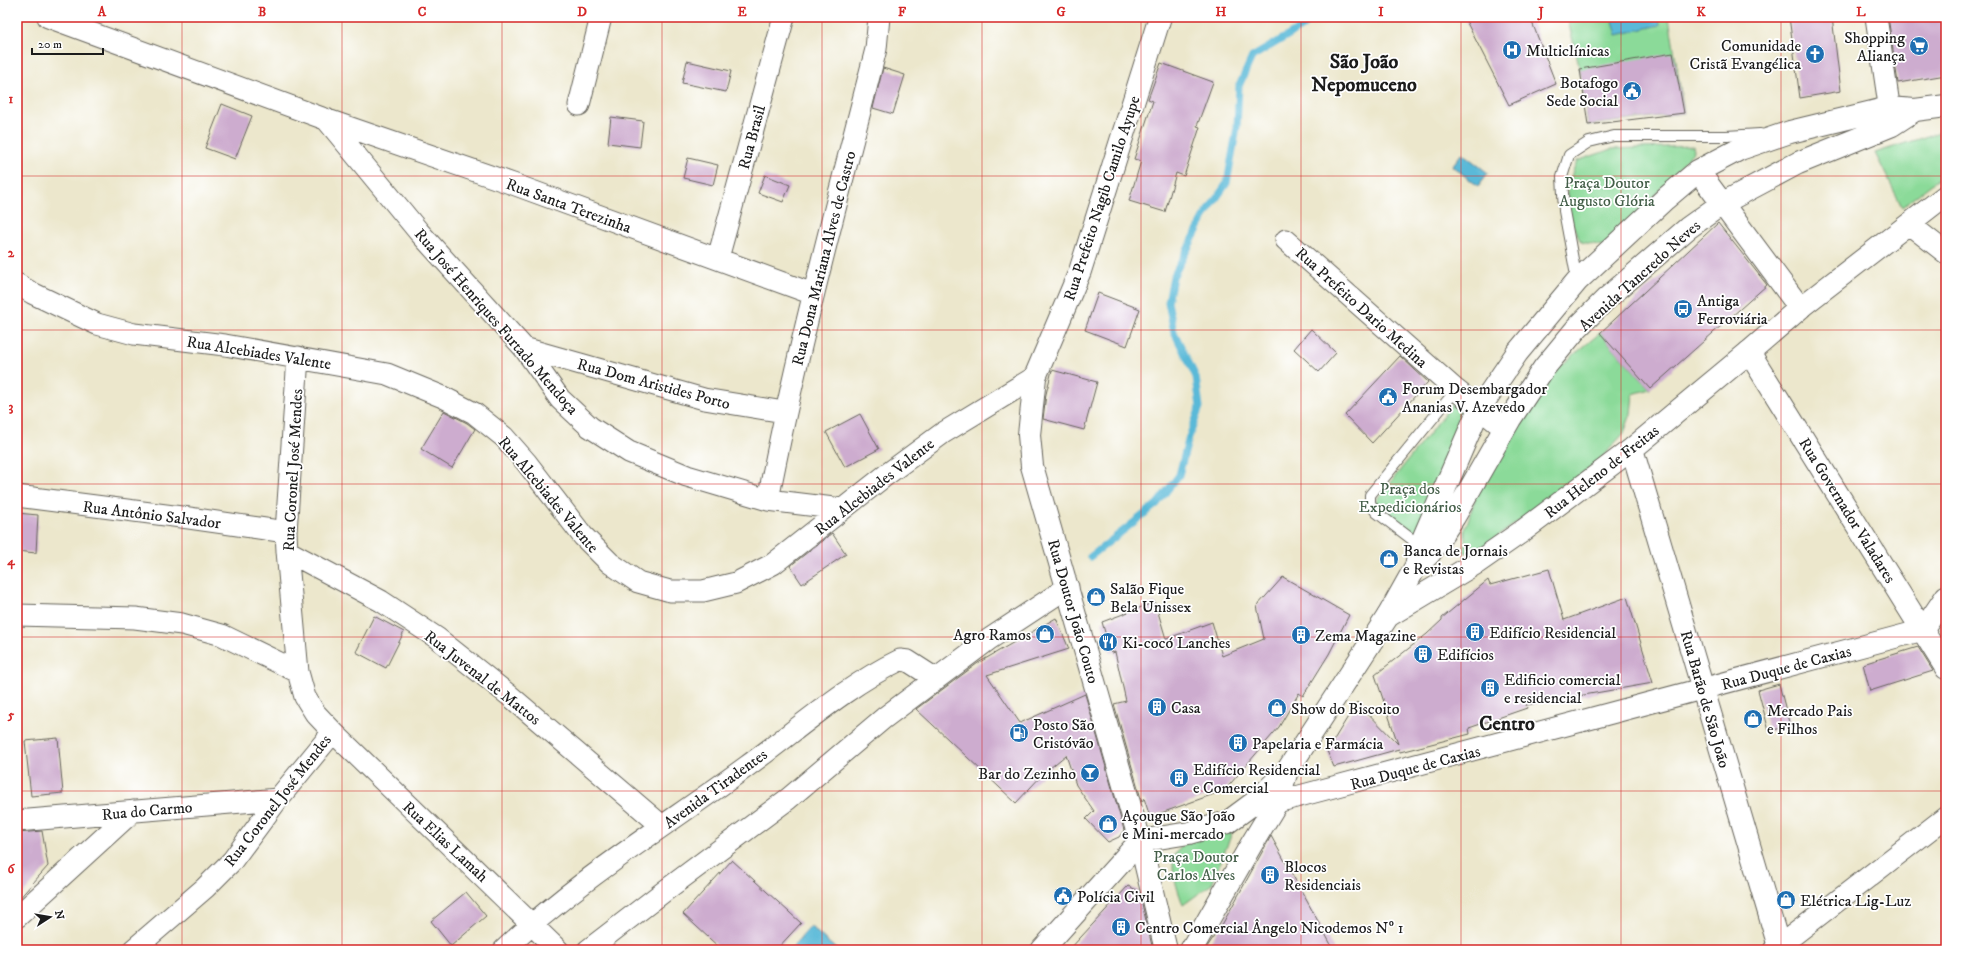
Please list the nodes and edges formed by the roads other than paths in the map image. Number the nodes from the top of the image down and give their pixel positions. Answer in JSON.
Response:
{"nodes":[{"id":1,"x":48,"y":17,"type":"edge"},
{"id":2,"x":601,"y":17,"type":"edge"},
{"id":3,"x":784,"y":17,"type":"edge"},
{"id":4,"x":879,"y":17,"type":"edge"},
{"id":5,"x":1160,"y":17,"type":"edge"},
{"id":6,"x":1876,"y":17,"type":"edge"},
{"id":7,"x":579,"y":105,"type":"dead end"},
{"id":8,"x":1946,"y":106,"type":"edge"},
{"id":9,"x":1891,"y":116,"type":"junction"},
{"id":10,"x":325,"y":119,"type":"junction"},
{"id":11,"x":1790,"y":132,"type":"junction"},
{"id":12,"x":1698,"y":171,"type":"junction"},
{"id":13,"x":1946,"y":195,"type":"edge"},
{"id":14,"x":1723,"y":203,"type":"junction"},
{"id":15,"x":1910,"y":224,"type":"junction"},
{"id":16,"x":1286,"y":240,"type":"dead end"},
{"id":17,"x":1946,"y":253,"type":"edge"},
{"id":18,"x":718,"y":258,"type":"junction"},
{"id":19,"x":1577,"y":281,"type":"junction"},
{"id":20,"x":17,"y":284,"type":"edge"},
{"id":21,"x":813,"y":294,"type":"junction"},
{"id":22,"x":1800,"y":308,"type":"junction"},
{"id":23,"x":524,"y":348,"type":"junction"},
{"id":24,"x":1749,"y":352,"type":"junction"},
{"id":25,"x":298,"y":357,"type":"junction"},
{"id":26,"x":1035,"y":377,"type":"junction"},
{"id":27,"x":1456,"y":390,"type":"junction"},
{"id":28,"x":1479,"y":409,"type":"junction"},
{"id":29,"x":784,"y":412,"type":"junction"},
{"id":30,"x":1504,"y":428,"type":"junction"},
{"id":31,"x":1632,"y":449,"type":"junction"},
{"id":32,"x":17,"y":496,"type":"edge"},
{"id":33,"x":768,"y":500,"type":"junction"},
{"id":34,"x":842,"y":509,"type":"junction"},
{"id":35,"x":286,"y":542,"type":"junction"},
{"id":36,"x":1422,"y":555,"type":"junction"},
{"id":37,"x":1068,"y":587,"type":"junction"},
{"id":38,"x":1946,"y":596,"type":"edge"},
{"id":39,"x":17,"y":615,"type":"edge"},
{"id":40,"x":1388,"y":616,"type":"junction"},
{"id":41,"x":1923,"y":630,"type":"junction"},
{"id":42,"x":1946,"y":668,"type":"edge"},
{"id":43,"x":298,"y":672,"type":"junction"},
{"id":44,"x":936,"y":679,"type":"junction"},
{"id":45,"x":1703,"y":689,"type":"junction"},
{"id":46,"x":333,"y":732,"type":"junction"},
{"id":47,"x":1287,"y":771,"type":"junction"},
{"id":48,"x":278,"y":799,"type":"junction"},
{"id":49,"x":1277,"y":802,"type":"junction"},
{"id":50,"x":133,"y":811,"type":"junction"},
{"id":51,"x":1946,"y":817,"type":"edge"},
{"id":52,"x":17,"y":821,"type":"edge"},
{"id":53,"x":662,"y":826,"type":"junction"},
{"id":54,"x":1140,"y":841,"type":"junction"},
{"id":55,"x":17,"y":917,"type":"edge"},
{"id":56,"x":532,"y":924,"type":"junction"},
{"id":57,"x":1777,"y":949,"type":"edge"},
{"id":58,"x":133,"y":950,"type":"edge"},
{"id":59,"x":504,"y":950,"type":"edge"},
{"id":60,"x":558,"y":950,"type":"edge"},
{"id":61,"x":588,"y":950,"type":"edge"},
{"id":62,"x":1042,"y":950,"type":"edge"},
{"id":63,"x":1166,"y":950,"type":"edge"},
{"id":64,"x":1191,"y":950,"type":"edge"}],
"edges":[{"from":1,"to":10,"type":"street","name":"Rua Santa Terezinha"},
{"from":2,"to":7,"type":"street"},
{"from":3,"to":18,"type":"street","name":"Rua Brasil"},
{"from":4,"to":21,"type":"street","name":"Rua Dona Mariana Alves de Castro"},
{"from":5,"to":26,"type":"main road","name":"Rua Prefeito Nagib Camilo Ayupe"},
{"from":6,"to":9,"type":"street"},
{"from":8,"to":9,"type":"main road"},
{"from":9,"to":11,"type":"main road","name":"Avenida Tancredo Neves"},
{"from":9,"to":14,"type":"main road","name":"Avenida Tancredo Neves"},
{"from":10,"to":18,"type":"street","name":"Rua Santa Terezinha"},
{"from":10,"to":23,"type":"street","name":"Rua José Henriques Furtado Mendoça"},
{"from":11,"to":12,"type":"main road","name":"Avenida Tancredo Neves"},
{"from":11,"to":19,"type":"lane"},
{"from":12,"to":14,"type":"main road"},
{"from":12,"to":19,"type":"main road","name":"Avenida Tancredo Neves"},
{"from":13,"to":15,"type":"street"},
{"from":14,"to":22,"type":"main road"},
{"from":14,"to":30,"type":"main road","name":"Avenida Tancredo Neves"},
{"from":15,"to":17,"type":"street"},
{"from":15,"to":22,"type":"street"},
{"from":16,"to":27,"type":"street","name":"Rua Prefeito Dario Medina"},
{"from":18,"to":21,"type":"street","name":"Rua Santa Terezinha"},
{"from":19,"to":28,"type":"main road","name":"Avenida Tancredo Neves"},
{"from":20,"to":25,"type":"street","name":"Rua Alcebiades Valente"},
{"from":21,"to":29,"type":"street","name":"Rua Dona Mariana Alves de Castro"},
{"from":22,"to":24,"type":"main road","name":"Rua Heleno de Freitas"},
{"from":23,"to":29,"type":"street","name":"Rua Dom Aristides Porto"},
{"from":23,"to":33,"type":"street","name":"Rua José Henriques Furtado Mendoça"},
{"from":24,"to":31,"type":"main road","name":"Rua Heleno de Freitas"},
{"from":24,"to":41,"type":"main road","name":"Rua Governador Valadares"},
{"from":25,"to":34,"type":"street","name":"Rua Alcebiades Valente"},
{"from":25,"to":35,"type":"street","name":"Rua Coronel José Mendes"},
{"from":26,"to":34,"type":"street","name":"Rua Alcebiades Valente"},
{"from":26,"to":37,"type":"main road","name":"Rua Doutor João Couto"},
{"from":27,"to":28,"type":"street","name":"Rua Prefeito Dario Medina"},
{"from":27,"to":36,"type":"lane"},
{"from":28,"to":30,"type":"street","name":"Rua Prefeito Dario Medina"},
{"from":28,"to":36,"type":"main road","name":"Avenida Tancredo Neves"},
{"from":29,"to":33,"type":"street","name":"Rua Dona Mariana Alves de Castro"},
{"from":30,"to":36,"type":"main road","name":"Avenida Tancredo Neves"},
{"from":31,"to":40,"type":"main road","name":"Rua Heleno de Freitas"},
{"from":31,"to":45,"type":"main road","name":"Rua Barão de São João"},
{"from":32,"to":35,"type":"street","name":"Rua Antônio Salvador"},
{"from":33,"to":34,"type":"street","name":"Rua José Henriques Furtado Mendoça"},
{"from":35,"to":43,"type":"street","name":"Rua Coronel José Mendes"},
{"from":35,"to":53,"type":"street","name":"Rua Juvenal de Mattos"},
{"from":36,"to":40,"type":"main road","name":"Avenida Tancredo Neves"},
{"from":37,"to":44,"type":"street"},
{"from":37,"to":54,"type":"main road","name":"Rua Doutor João Couto"},
{"from":38,"to":41,"type":"street"},
{"from":39,"to":43,"type":"street"},
{"from":40,"to":47,"type":"main road","name":"Avenida Tancredo Neves"},
{"from":41,"to":42,"type":"main road","name":"Rua Governador Valadares"},
{"from":41,"to":45,"type":"street","name":"Rua Duque de Caxias"},
{"from":43,"to":46,"type":"street","name":"Rua Coronel José Mendes"},
{"from":44,"to":53,"type":"street","name":"Avenida Tiradentes"},
{"from":44,"to":61,"type":"street"},
{"from":45,"to":49,"type":"street","name":"Rua Duque de Caxias"},
{"from":45,"to":57,"type":"main road","name":"Rua Barão de São João"},
{"from":46,"to":48,"type":"street","name":"Rua Coronel José Mendes"},
{"from":46,"to":56,"type":"street","name":"Rua Elias Lamah"},
{"from":47,"to":49,"type":"main road"},
{"from":47,"to":54,"type":"main road"},
{"from":48,"to":50,"type":"street","name":"Rua do Carmo"},
{"from":48,"to":58,"type":"street","name":"Rua Coronel José Mendes"},
{"from":49,"to":64,"type":"main road"},
{"from":50,"to":52,"type":"street","name":"Rua do Carmo"},
{"from":50,"to":55,"type":"street"},
{"from":51,"to":57,"type":"street"},
{"from":53,"to":56,"type":"street","name":"Avenida Tiradentes"},
{"from":54,"to":62,"type":"main road"},
{"from":54,"to":63,"type":"main road","name":"Rua Doutor João Couto"},
{"from":56,"to":59,"type":"street","name":"Avenida Tiradentes"},
{"from":56,"to":60,"type":"street","name":"Rua Elias Lamah"}]}
